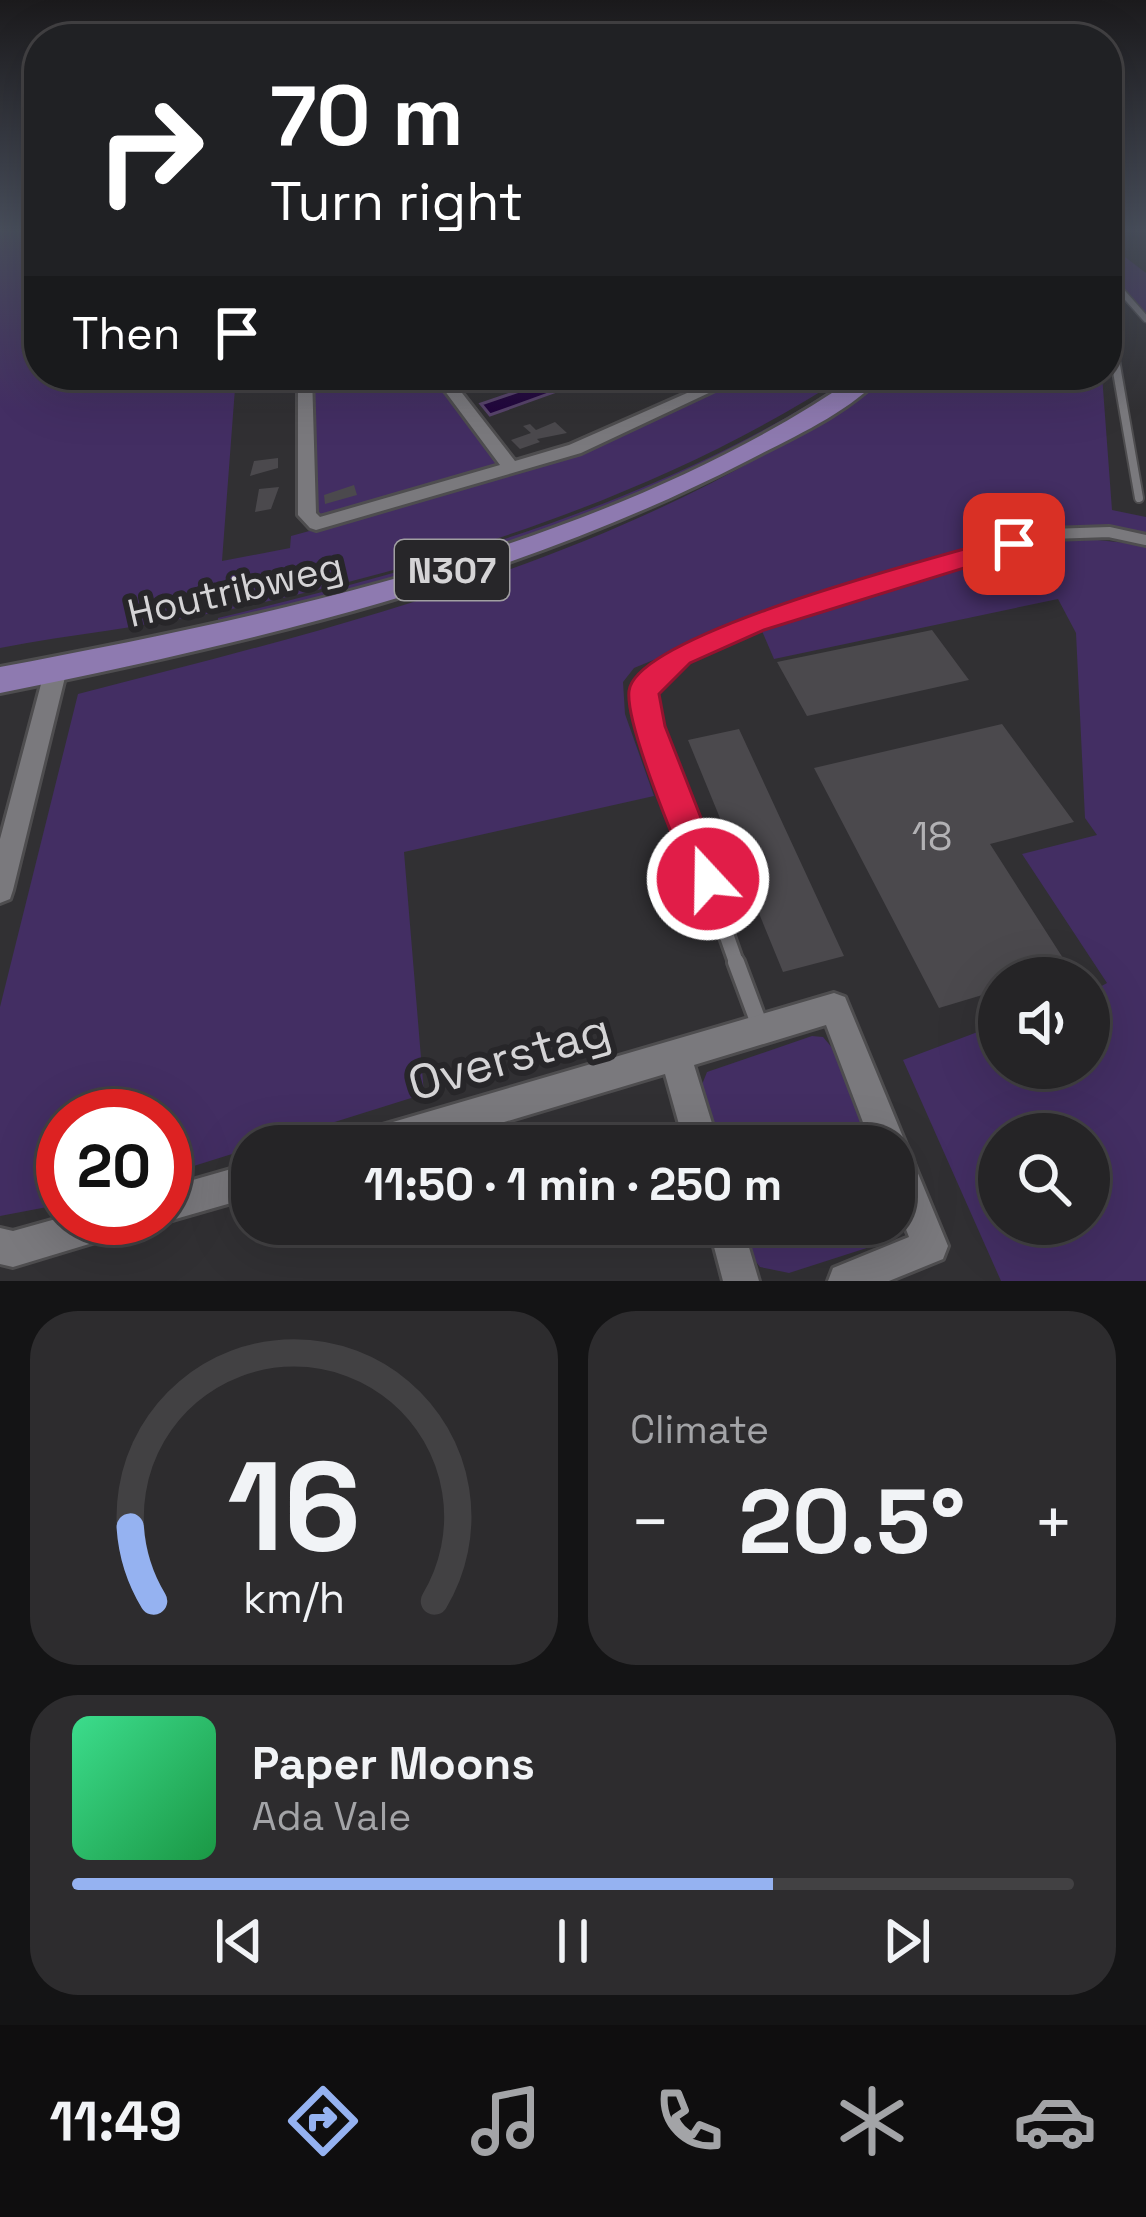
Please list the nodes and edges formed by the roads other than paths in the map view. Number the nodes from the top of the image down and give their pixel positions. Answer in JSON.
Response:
{"nodes":[{"id":1,"x":1122,"y":292,"type":"edge"},
{"id":2,"x":1146,"y":320,"type":"edge"},
{"id":3,"x":305,"y":390,"type":"edge"},
{"id":4,"x":451,"y":390,"type":"edge"},
{"id":5,"x":695,"y":390,"type":"edge"},
{"id":6,"x":850,"y":390,"type":"edge"},
{"id":7,"x":1121,"y":390,"type":"edge"},
{"id":8,"x":512,"y":469,"type":"junction"},
{"id":9,"x":1139,"y":498,"type":"dead end"},
{"id":10,"x":1146,"y":540,"type":"edge"},
{"id":11,"x":56,"y":669,"type":"junction"},
{"id":12,"x":0,"y":680,"type":"edge"},
{"id":13,"x":0,"y":890,"type":"edge"},
{"id":14,"x":761,"y":1030,"type":"junction"},
{"id":15,"x":676,"y":1058,"type":"junction"},
{"id":16,"x":442,"y":1125,"type":"edge"},
{"id":17,"x":696,"y":1125,"type":"edge"},
{"id":18,"x":881,"y":1125,"type":"edge"},
{"id":19,"x":231,"y":1186,"type":"edge"},
{"id":20,"x":192,"y":1197,"type":"edge"},
{"id":21,"x":915,"y":1209,"type":"edge"},
{"id":22,"x":36,"y":1242,"type":"edge"},
{"id":23,"x":731,"y":1245,"type":"edge"},
{"id":24,"x":0,"y":1246,"type":"edge"},
{"id":25,"x":741,"y":1281,"type":"edge"},
{"id":26,"x":846,"y":1281,"type":"edge"}],
"edges":[{"from":1,"to":2,"type":"lane"},
{"from":3,"to":8,"type":"street"},
{"from":4,"to":8,"type":"street"},
{"from":5,"to":8,"type":"street"},
{"from":6,"to":11,"type":"main road","name":"Houtribweg","number":"N307"},
{"from":7,"to":9,"type":"lane"},
{"from":10,"to":14,"type":"lane"},
{"from":11,"to":12,"type":"main road","name":"Houtribweg","number":"N307"},
{"from":11,"to":13,"type":"street"},
{"from":14,"to":15,"type":"street","name":"Overstag"},
{"from":14,"to":18,"type":"street","name":"Overstag"},
{"from":15,"to":16,"type":"street","name":"Overstag"},
{"from":15,"to":17,"type":"street"},
{"from":19,"to":20,"type":"street"},
{"from":21,"to":26,"type":"street"},
{"from":22,"to":24,"type":"street"},
{"from":23,"to":25,"type":"street"}]}
